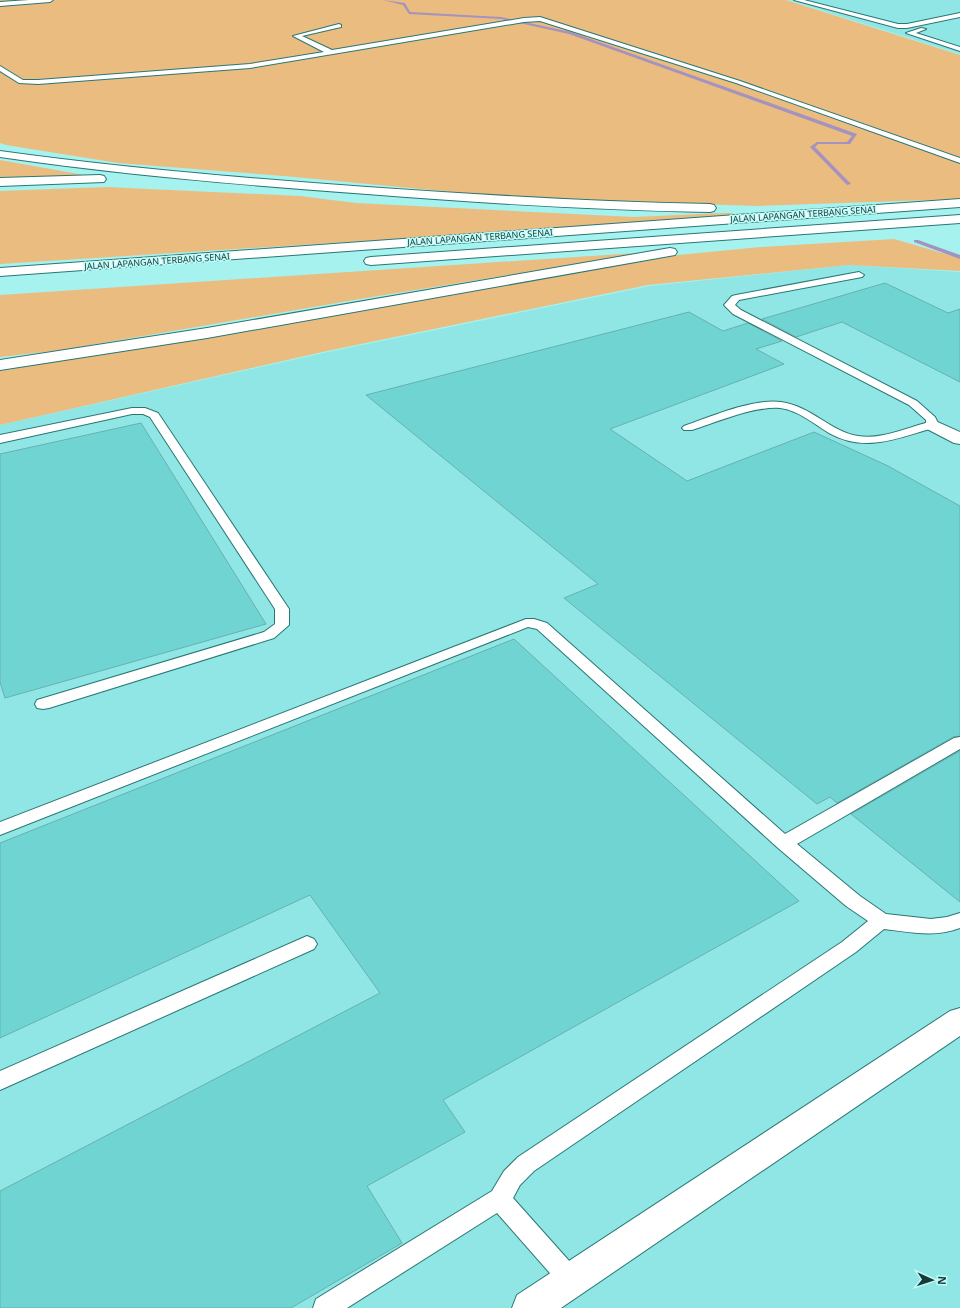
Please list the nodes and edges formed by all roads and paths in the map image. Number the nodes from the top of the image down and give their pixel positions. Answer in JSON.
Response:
{"nodes":[{"id":1,"x":50,"y":0,"type":"edge"},
{"id":2,"x":797,"y":0,"type":"edge"},
{"id":3,"x":0,"y":4,"type":"edge"},
{"id":4,"x":960,"y":15,"type":"edge"},
{"id":5,"x":960,"y":22,"type":"edge"},
{"id":6,"x":339,"y":26,"type":"dead end"},
{"id":7,"x":960,"y":49,"type":"edge"},
{"id":8,"x":330,"y":52,"type":"junction"},
{"id":9,"x":0,"y":68,"type":"edge"},
{"id":10,"x":0,"y":154,"type":"edge"},
{"id":11,"x":960,"y":161,"type":"edge"},
{"id":12,"x":0,"y":182,"type":"edge"},
{"id":13,"x":265,"y":183,"type":"junction"},
{"id":14,"x":959,"y":203,"type":"edge"},
{"id":15,"x":960,"y":219,"type":"edge"},
{"id":16,"x":931,"y":221,"type":"junction"},
{"id":17,"x":358,"y":262,"type":"dead end"},
{"id":18,"x":0,"y":272,"type":"edge"},
{"id":19,"x":859,"y":275,"type":"dead end"},
{"id":20,"x":0,"y":365,"type":"edge"},
{"id":21,"x":933,"y":425,"type":"junction"},
{"id":22,"x":688,"y":428,"type":"dead end"},
{"id":23,"x":0,"y":439,"type":"edge"},
{"id":24,"x":960,"y":439,"type":"edge"},
{"id":25,"x":43,"y":704,"type":"dead end"},
{"id":26,"x":960,"y":742,"type":"edge"},
{"id":27,"x":0,"y":829,"type":"edge"},
{"id":28,"x":784,"y":843,"type":"junction"},
{"id":29,"x":960,"y":920,"type":"edge"},
{"id":30,"x":881,"y":921,"type":"junction"},
{"id":31,"x":307,"y":944,"type":"dead end"},
{"id":32,"x":960,"y":1020,"type":"edge"},
{"id":33,"x":0,"y":1080,"type":"edge"},
{"id":34,"x":500,"y":1199,"type":"junction"},
{"id":35,"x":571,"y":1280,"type":"junction"},
{"id":36,"x":325,"y":1308,"type":"edge"},
{"id":37,"x":530,"y":1308,"type":"edge"}],
"edges":[{"from":1,"to":3,"type":"lane"},
{"from":2,"to":4,"type":"lane"},
{"from":5,"to":7,"type":"lane"},
{"from":6,"to":8,"type":"lane"},
{"from":8,"to":9,"type":"lane"},
{"from":8,"to":11,"type":"lane"},
{"from":10,"to":13,"type":"main road"},
{"from":12,"to":13,"type":"main road"},
{"from":13,"to":14,"type":"main road"},
{"from":14,"to":18,"type":"main road","name":"JALAN LAPANGAN TERBANG SENAI"},
{"from":15,"to":16,"type":"main road","name":"JALAN LAPANGAN TERBANG SENAI"},
{"from":16,"to":17,"type":"main road","name":"JALAN LAPANGAN TERBANG SENAI"},
{"from":16,"to":20,"type":"main road"},
{"from":19,"to":21,"type":"lane"},
{"from":21,"to":22,"type":"lane"},
{"from":21,"to":24,"type":"main road"},
{"from":23,"to":25,"type":"lane"},
{"from":26,"to":28,"type":"lane"},
{"from":27,"to":28,"type":"lane"},
{"from":28,"to":30,"type":"lane"},
{"from":29,"to":30,"type":"lane"},
{"from":30,"to":34,"type":"lane"},
{"from":31,"to":33,"type":"lane"},
{"from":32,"to":35,"type":"main road"},
{"from":34,"to":35,"type":"lane"},
{"from":34,"to":36,"type":"lane"},
{"from":35,"to":37,"type":"main road"}]}
